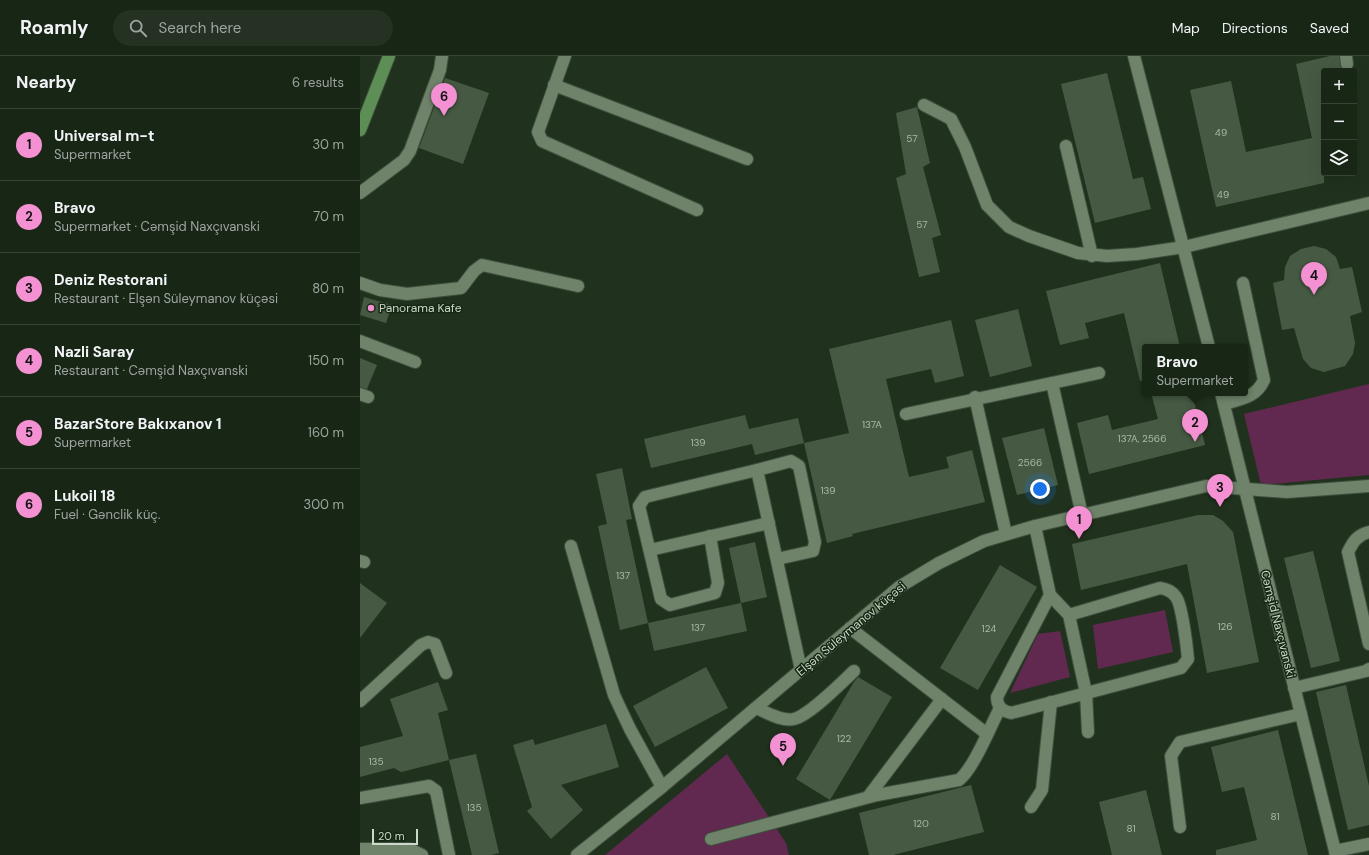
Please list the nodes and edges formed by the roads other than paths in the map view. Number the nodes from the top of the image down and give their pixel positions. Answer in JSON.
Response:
{"nodes":[{"id":1,"x":389,"y":56,"type":"edge"},
{"id":2,"x":442,"y":56,"type":"edge"},
{"id":3,"x":1134,"y":56,"type":"edge"},
{"id":4,"x":563,"y":57,"type":"edge"},
{"id":5,"x":554,"y":85,"type":"junction"},
{"id":6,"x":924,"y":105,"type":"dead end"},
{"id":7,"x":360,"y":130,"type":"edge"},
{"id":8,"x":1066,"y":146,"type":"dead end"},
{"id":9,"x":747,"y":160,"type":"dead end"},
{"id":10,"x":360,"y":192,"type":"edge"},
{"id":11,"x":1369,"y":203,"type":"edge"},
{"id":12,"x":698,"y":210,"type":"dead end"},
{"id":13,"x":1184,"y":247,"type":"junction"},
{"id":14,"x":1092,"y":256,"type":"junction"},
{"id":15,"x":360,"y":283,"type":"edge"},
{"id":16,"x":1244,"y":283,"type":"dead end"},
{"id":17,"x":578,"y":286,"type":"dead end"},
{"id":18,"x":360,"y":340,"type":"edge"},
{"id":19,"x":1208,"y":344,"type":"edge"},
{"id":20,"x":415,"y":362,"type":"dead end"},
{"id":21,"x":1099,"y":373,"type":"dead end"},
{"id":22,"x":1052,"y":383,"type":"junction"},
{"id":23,"x":976,"y":397,"type":"junction"},
{"id":24,"x":1222,"y":399,"type":"edge"},
{"id":25,"x":906,"y":414,"type":"dead end"},
{"id":26,"x":757,"y":470,"type":"junction"},
{"id":27,"x":1369,"y":486,"type":"edge"},
{"id":28,"x":1243,"y":488,"type":"junction"},
{"id":29,"x":1082,"y":515,"type":"junction"},
{"id":30,"x":769,"y":523,"type":"junction"},
{"id":31,"x":1035,"y":526,"type":"junction"},
{"id":32,"x":1369,"y":532,"type":"edge"},
{"id":33,"x":1006,"y":534,"type":"junction"},
{"id":34,"x":710,"y":536,"type":"junction"},
{"id":35,"x":571,"y":546,"type":"dead end"},
{"id":36,"x":650,"y":550,"type":"junction"},
{"id":37,"x":777,"y":559,"type":"junction"},
{"id":38,"x":1050,"y":595,"type":"junction"},
{"id":39,"x":1069,"y":615,"type":"junction"},
{"id":40,"x":850,"y":628,"type":"junction"},
{"id":41,"x":1369,"y":644,"type":"edge"},
{"id":42,"x":1369,"y":669,"type":"edge"},
{"id":43,"x":801,"y":670,"type":"junction"},
{"id":44,"x":854,"y":672,"type":"dead end"},
{"id":45,"x":446,"y":673,"type":"dead end"},
{"id":46,"x":1294,"y":688,"type":"junction"},
{"id":47,"x":1086,"y":693,"type":"junction"},
{"id":48,"x":942,"y":699,"type":"junction"},
{"id":49,"x":360,"y":701,"type":"edge"},
{"id":50,"x":1051,"y":702,"type":"junction"},
{"id":51,"x":756,"y":708,"type":"junction"},
{"id":52,"x":1000,"y":708,"type":"junction"},
{"id":53,"x":1301,"y":714,"type":"junction"},
{"id":54,"x":1088,"y":732,"type":"dead end"},
{"id":55,"x":986,"y":734,"type":"junction"},
{"id":56,"x":662,"y":788,"type":"junction"},
{"id":57,"x":360,"y":798,"type":"edge"},
{"id":58,"x":868,"y":798,"type":"junction"},
{"id":59,"x":1031,"y":807,"type":"dead end"},
{"id":60,"x":1180,"y":827,"type":"dead end"},
{"id":61,"x":711,"y":839,"type":"dead end"},
{"id":62,"x":1369,"y":844,"type":"edge"},
{"id":63,"x":360,"y":849,"type":"edge"},
{"id":64,"x":1336,"y":853,"type":"edge"},
{"id":65,"x":422,"y":855,"type":"edge"},
{"id":66,"x":449,"y":855,"type":"edge"},
{"id":67,"x":577,"y":855,"type":"edge"}],
"edges":[{"from":1,"to":7,"type":"main road"},
{"from":2,"to":10,"type":"street"},
{"from":3,"to":13,"type":"street"},
{"from":4,"to":5,"type":"street"},
{"from":5,"to":9,"type":"street"},
{"from":5,"to":12,"type":"street"},
{"from":6,"to":14,"type":"street"},
{"from":8,"to":14,"type":"street"},
{"from":11,"to":13,"type":"street"},
{"from":13,"to":14,"type":"street"},
{"from":13,"to":19,"type":"street"},
{"from":15,"to":17,"type":"street"},
{"from":16,"to":24,"type":"street"},
{"from":18,"to":20,"type":"street"},
{"from":21,"to":22,"type":"street"},
{"from":22,"to":23,"type":"street"},
{"from":22,"to":29,"type":"street"},
{"from":23,"to":25,"type":"street"},
{"from":23,"to":33,"type":"street"},
{"from":24,"to":28,"type":"street","name":"Cəmşid Naxçıvanski"},
{"from":26,"to":30,"type":"street"},
{"from":26,"to":36,"type":"street"},
{"from":26,"to":37,"type":"street"},
{"from":27,"to":28,"type":"street","name":"Elşən Süleymanov küçəsi"},
{"from":28,"to":29,"type":"street","name":"Elşən Süleymanov küçəsi"},
{"from":28,"to":46,"type":"street","name":"Cəmşid Naxçıvanski"},
{"from":29,"to":31,"type":"street","name":"Elşən Süleymanov küçəsi"},
{"from":30,"to":34,"type":"street"},
{"from":30,"to":37,"type":"street"},
{"from":31,"to":33,"type":"street","name":"Elşən Süleymanov küçəsi"},
{"from":31,"to":38,"type":"street"},
{"from":32,"to":41,"type":"street"},
{"from":33,"to":40,"type":"street","name":"Elşən Süleymanov küçəsi"},
{"from":34,"to":36,"type":"street"},
{"from":34,"to":36,"type":"street"},
{"from":35,"to":56,"type":"street"},
{"from":37,"to":43,"type":"street"},
{"from":38,"to":39,"type":"street"},
{"from":38,"to":52,"type":"street"},
{"from":39,"to":47,"type":"street"},
{"from":39,"to":47,"type":"street"},
{"from":40,"to":43,"type":"street","name":"Elşən Süleymanov küçəsi"},
{"from":40,"to":48,"type":"street"},
{"from":42,"to":46,"type":"street"},
{"from":43,"to":51,"type":"street","name":"Elşən Süleymanov küçəsi"},
{"from":44,"to":51,"type":"street"},
{"from":45,"to":49,"type":"street"},
{"from":46,"to":53,"type":"street","name":"Cəmşid Naxçıvanski"},
{"from":47,"to":50,"type":"street"},
{"from":47,"to":54,"type":"street"},
{"from":48,"to":55,"type":"street"},
{"from":48,"to":58,"type":"street"},
{"from":50,"to":52,"type":"street"},
{"from":50,"to":59,"type":"street"},
{"from":51,"to":56,"type":"street","name":"Elşən Süleymanov küçəsi"},
{"from":52,"to":55,"type":"street"},
{"from":53,"to":60,"type":"street"},
{"from":53,"to":64,"type":"street","name":"Cəmşid Naxçıvanski"},
{"from":55,"to":58,"type":"street"},
{"from":56,"to":67,"type":"street","name":"Elşən Süleymanov küçəsi"},
{"from":57,"to":66,"type":"street"},
{"from":58,"to":61,"type":"street"},
{"from":62,"to":64,"type":"street"},
{"from":63,"to":65,"type":"street"}]}
